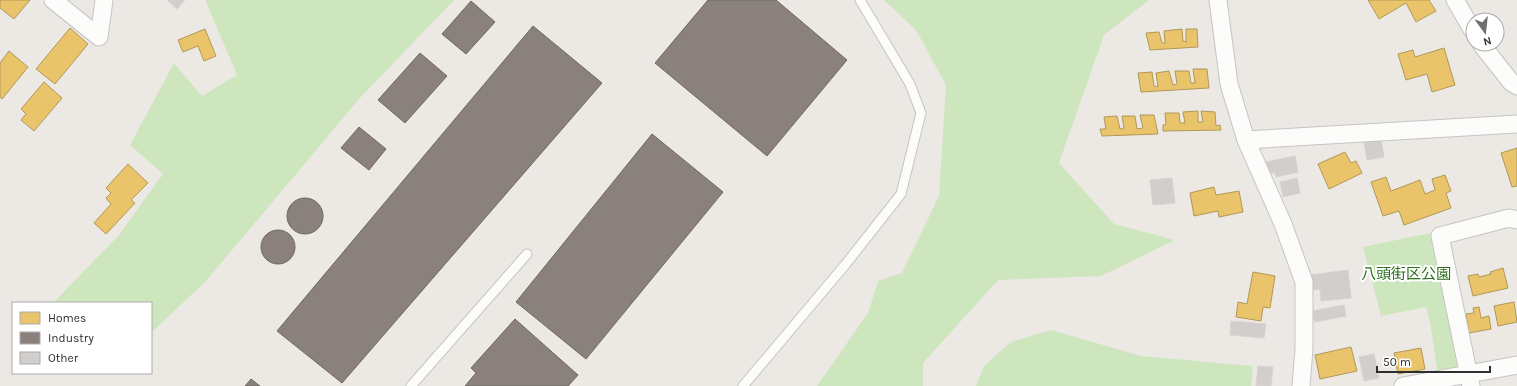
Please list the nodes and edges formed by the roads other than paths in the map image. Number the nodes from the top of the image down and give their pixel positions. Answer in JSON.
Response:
{"nodes":[{"id":1,"x":53,"y":0,"type":"edge"},
{"id":2,"x":104,"y":0,"type":"edge"},
{"id":3,"x":860,"y":0,"type":"edge"},
{"id":4,"x":1218,"y":0,"type":"edge"},
{"id":5,"x":1455,"y":0,"type":"edge"},
{"id":6,"x":1465,"y":17,"type":"edge"},
{"id":7,"x":1487,"y":52,"type":"edge"},
{"id":8,"x":1517,"y":86,"type":"edge"},
{"id":9,"x":1517,"y":124,"type":"edge"},
{"id":10,"x":1246,"y":140,"type":"junction"},
{"id":11,"x":1517,"y":220,"type":"edge"},
{"id":12,"x":527,"y":254,"type":"dead end"},
{"id":13,"x":1517,"y":365,"type":"edge"},
{"id":14,"x":1470,"y":380,"type":"edge"},
{"id":15,"x":411,"y":386,"type":"edge"},
{"id":16,"x":743,"y":386,"type":"edge"},
{"id":17,"x":1300,"y":386,"type":"edge"},
{"id":18,"x":1403,"y":386,"type":"edge"}],
"edges":[{"from":1,"to":2,"type":"street"},
{"from":3,"to":16,"type":"lane"},
{"from":4,"to":10,"type":"street"},
{"from":5,"to":6,"type":"street"},
{"from":7,"to":8,"type":"street"},
{"from":9,"to":10,"type":"street"},
{"from":10,"to":17,"type":"street"},
{"from":11,"to":14,"type":"street"},
{"from":12,"to":15,"type":"lane"},
{"from":13,"to":14,"type":"street"},
{"from":14,"to":18,"type":"street"}]}
